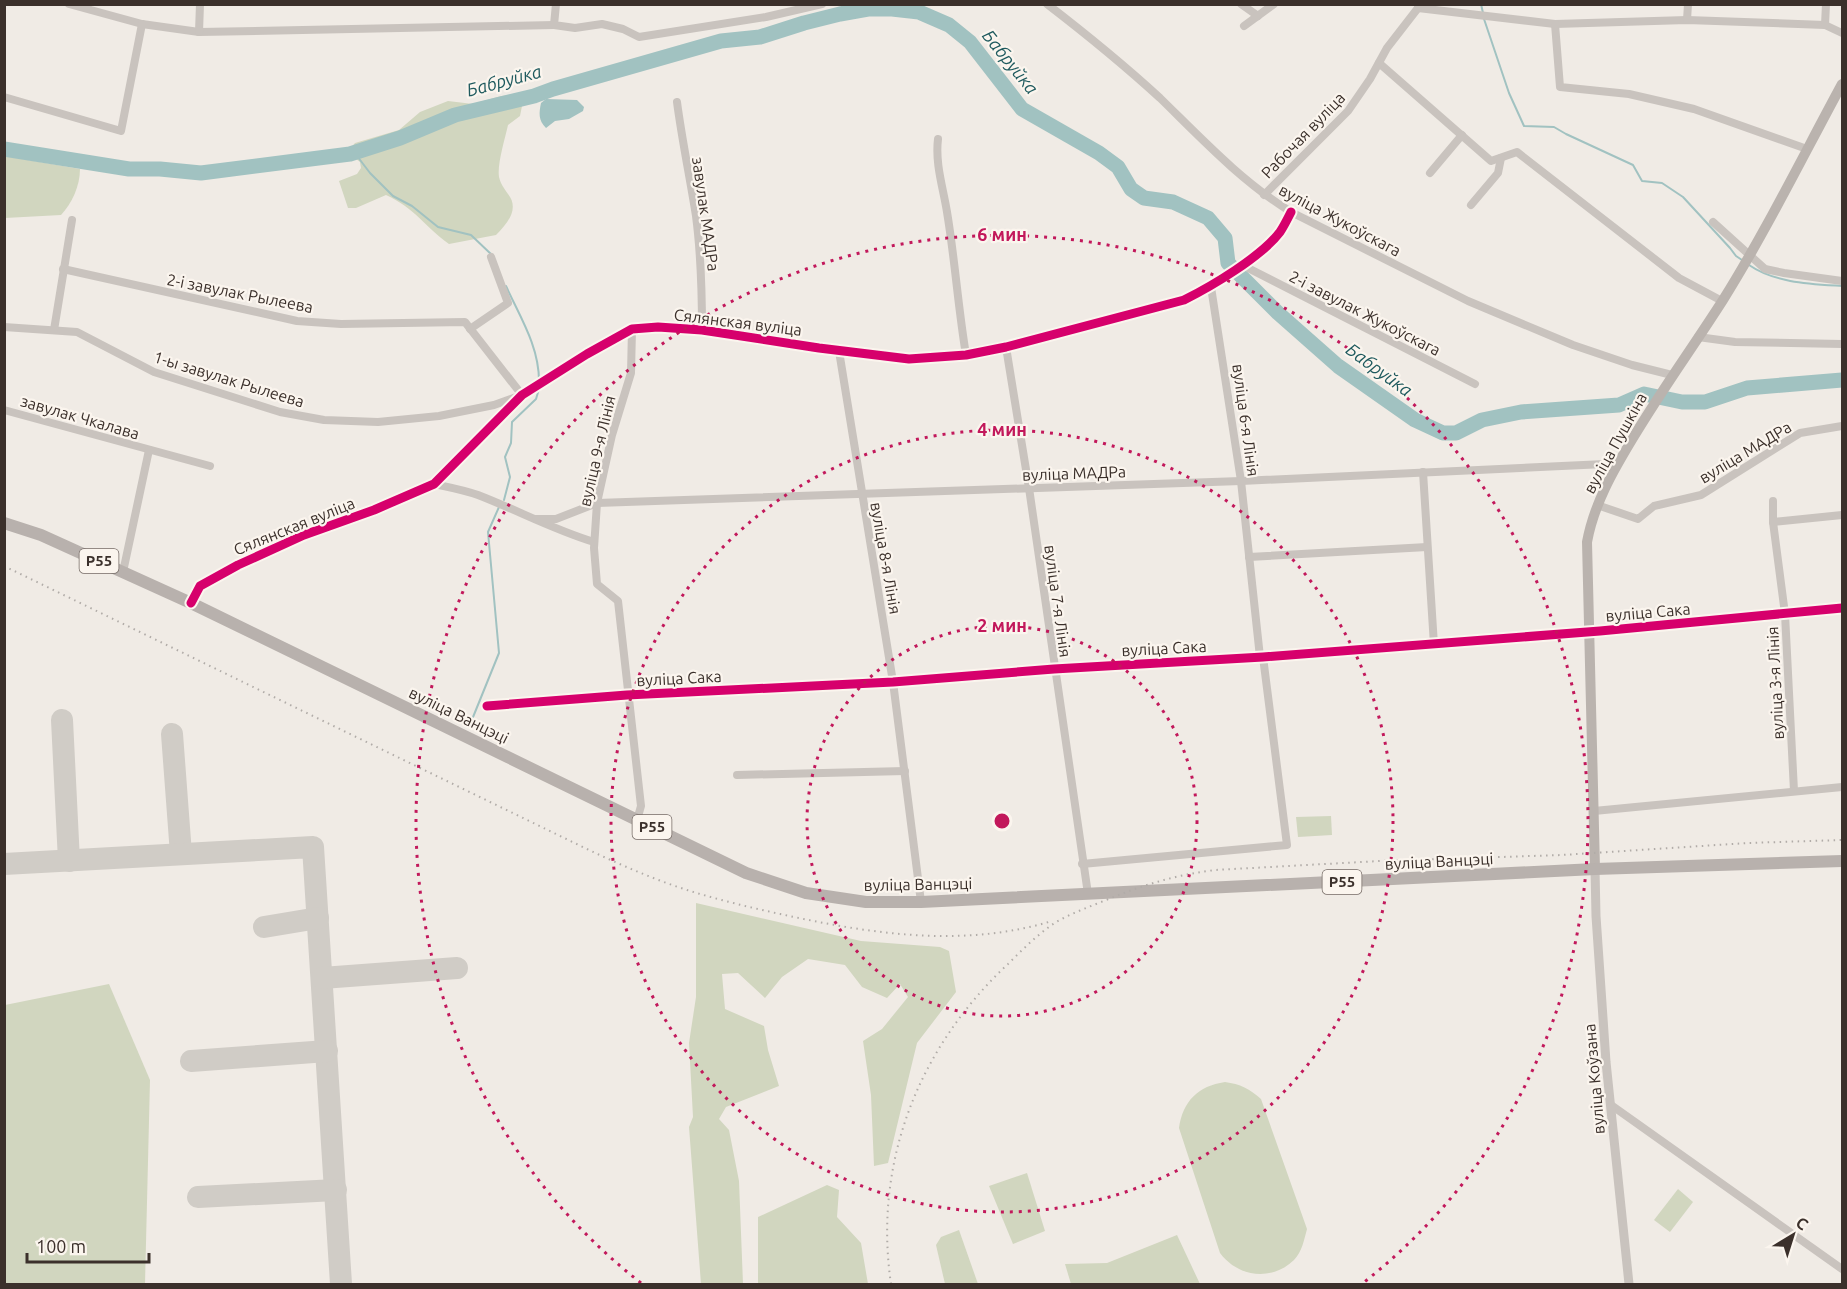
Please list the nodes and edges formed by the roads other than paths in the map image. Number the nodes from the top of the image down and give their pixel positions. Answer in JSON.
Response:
{"nodes":[{"id":1,"x":69,"y":4,"type":"edge"},
{"id":2,"x":200,"y":4,"type":"edge"},
{"id":3,"x":556,"y":4,"type":"edge"},
{"id":4,"x":822,"y":4,"type":"edge"},
{"id":5,"x":1047,"y":4,"type":"edge"},
{"id":6,"x":1242,"y":4,"type":"edge"},
{"id":7,"x":1274,"y":4,"type":"edge"},
{"id":8,"x":1688,"y":4,"type":"edge"},
{"id":9,"x":1826,"y":4,"type":"edge"},
{"id":10,"x":1418,"y":6,"type":"edge"},
{"id":11,"x":1258,"y":16,"type":"junction"},
{"id":12,"x":1687,"y":20,"type":"junction"},
{"id":13,"x":142,"y":24,"type":"junction"},
{"id":14,"x":1555,"y":24,"type":"junction"},
{"id":15,"x":554,"y":25,"type":"junction"},
{"id":16,"x":1825,"y":25,"type":"junction"},
{"id":17,"x":1244,"y":26,"type":"dead end"},
{"id":18,"x":199,"y":32,"type":"junction"},
{"id":19,"x":1842,"y":33,"type":"edge"},
{"id":20,"x":1379,"y":63,"type":"junction"},
{"id":21,"x":1842,"y":84,"type":"edge"},
{"id":22,"x":4,"y":97,"type":"edge"},
{"id":23,"x":677,"y":102,"type":"dead end"},
{"id":24,"x":1462,"y":135,"type":"junction"},
{"id":25,"x":938,"y":139,"type":"dead end"},
{"id":26,"x":1807,"y":149,"type":"junction"},
{"id":27,"x":1501,"y":158,"type":"junction"},
{"id":28,"x":1430,"y":173,"type":"dead end"},
{"id":29,"x":1264,"y":195,"type":"junction"},
{"id":30,"x":1471,"y":205,"type":"dead end"},
{"id":31,"x":1291,"y":212,"type":"junction"},
{"id":32,"x":72,"y":220,"type":"dead end"},
{"id":33,"x":1713,"y":222,"type":"dead end"},
{"id":34,"x":491,"y":256,"type":"dead end"},
{"id":35,"x":1746,"y":260,"type":"junction"},
{"id":36,"x":1242,"y":265,"type":"junction"},
{"id":37,"x":63,"y":269,"type":"junction"},
{"id":38,"x":1842,"y":281,"type":"edge"},
{"id":39,"x":1211,"y":287,"type":"junction"},
{"id":40,"x":1722,"y":300,"type":"junction"},
{"id":41,"x":4,"y":327,"type":"edge"},
{"id":42,"x":471,"y":329,"type":"junction"},
{"id":43,"x":632,"y":329,"type":"junction"},
{"id":44,"x":54,"y":330,"type":"junction"},
{"id":45,"x":702,"y":330,"type":"junction"},
{"id":46,"x":1698,"y":337,"type":"junction"},
{"id":47,"x":1842,"y":344,"type":"edge"},
{"id":48,"x":1006,"y":347,"type":"junction"},
{"id":49,"x":839,"y":351,"type":"junction"},
{"id":50,"x":966,"y":355,"type":"junction"},
{"id":51,"x":1672,"y":375,"type":"junction"},
{"id":52,"x":1475,"y":384,"type":"dead end"},
{"id":53,"x":522,"y":395,"type":"junction"},
{"id":54,"x":4,"y":410,"type":"edge"},
{"id":55,"x":1842,"y":426,"type":"edge"},
{"id":56,"x":149,"y":450,"type":"junction"},
{"id":57,"x":210,"y":466,"type":"dead end"},
{"id":58,"x":1615,"y":467,"type":"junction"},
{"id":59,"x":1423,"y":472,"type":"junction"},
{"id":60,"x":1241,"y":481,"type":"junction"},
{"id":61,"x":434,"y":484,"type":"junction"},
{"id":62,"x":1029,"y":488,"type":"junction"},
{"id":63,"x":861,"y":493,"type":"junction"},
{"id":64,"x":1773,"y":501,"type":"dead end"},
{"id":65,"x":597,"y":503,"type":"junction"},
{"id":66,"x":1597,"y":505,"type":"junction"},
{"id":67,"x":1842,"y":515,"type":"edge"},
{"id":68,"x":536,"y":519,"type":"junction"},
{"id":69,"x":4,"y":522,"type":"edge"},
{"id":70,"x":1773,"y":522,"type":"junction"},
{"id":71,"x":594,"y":542,"type":"junction"},
{"id":72,"x":1427,"y":547,"type":"junction"},
{"id":73,"x":1249,"y":557,"type":"junction"},
{"id":74,"x":123,"y":572,"type":"junction"},
{"id":75,"x":191,"y":603,"type":"junction"},
{"id":76,"x":1842,"y":608,"type":"edge"},
{"id":77,"x":1785,"y":614,"type":"junction"},
{"id":78,"x":1589,"y":632,"type":"junction"},
{"id":79,"x":1434,"y":645,"type":"junction"},
{"id":80,"x":1261,"y":657,"type":"junction"},
{"id":81,"x":1054,"y":669,"type":"junction"},
{"id":82,"x":893,"y":682,"type":"junction"},
{"id":83,"x":627,"y":695,"type":"junction"},
{"id":84,"x":487,"y":706,"type":"dead end"},
{"id":85,"x":905,"y":771,"type":"junction"},
{"id":86,"x":737,"y":775,"type":"dead end"},
{"id":87,"x":1842,"y":787,"type":"edge"},
{"id":88,"x":1794,"y":792,"type":"junction"},
{"id":89,"x":1594,"y":811,"type":"junction"},
{"id":90,"x":637,"y":820,"type":"junction"},
{"id":91,"x":1842,"y":861,"type":"edge"},
{"id":92,"x":1082,"y":864,"type":"junction"},
{"id":93,"x":1595,"y":870,"type":"junction"},
{"id":94,"x":1088,"y":894,"type":"junction"},
{"id":95,"x":921,"y":903,"type":"junction"},
{"id":96,"x":1611,"y":1105,"type":"junction"},
{"id":97,"x":1842,"y":1269,"type":"edge"},
{"id":98,"x":1629,"y":1284,"type":"edge"}],
"edges":[{"from":1,"to":13,"type":"street"},
{"from":2,"to":18,"type":"street"},
{"from":3,"to":15,"type":"street"},
{"from":4,"to":15,"type":"street"},
{"from":5,"to":29,"type":"street","name":"вуліца Жукоўскага"},
{"from":6,"to":11,"type":"street"},
{"from":7,"to":11,"type":"street"},
{"from":8,"to":12,"type":"street"},
{"from":9,"to":16,"type":"street"},
{"from":10,"to":14,"type":"street"},
{"from":10,"to":20,"type":"street","name":"Рабочая вуліца"},
{"from":11,"to":17,"type":"street"},
{"from":12,"to":14,"type":"street"},
{"from":12,"to":16,"type":"street"},
{"from":13,"to":18,"type":"street"},
{"from":13,"to":22,"type":"street"},
{"from":14,"to":26,"type":"street"},
{"from":15,"to":18,"type":"street"},
{"from":16,"to":19,"type":"street"},
{"from":20,"to":24,"type":"street"},
{"from":20,"to":29,"type":"street","name":"Рабочая вуліца"},
{"from":21,"to":26,"type":"main road","name":"вуліца Пушкіна"},
{"from":23,"to":45,"type":"street","name":"завулак МАДРа"},
{"from":24,"to":27,"type":"street"},
{"from":24,"to":28,"type":"street"},
{"from":25,"to":50,"type":"street"},
{"from":26,"to":35,"type":"main road","name":"вуліца Пушкіна"},
{"from":27,"to":30,"type":"street"},
{"from":27,"to":40,"type":"street"},
{"from":29,"to":31,"type":"street","name":"вуліца Жукоўскага"},
{"from":31,"to":36,"type":"street","name":"Сялянская вуліца"},
{"from":31,"to":51,"type":"street","name":"вуліца Жукоўскага"},
{"from":32,"to":37,"type":"street"},
{"from":33,"to":35,"type":"street"},
{"from":34,"to":42,"type":"street"},
{"from":35,"to":38,"type":"street"},
{"from":35,"to":40,"type":"main road","name":"вуліца Пушкіна"},
{"from":36,"to":39,"type":"street","name":"Сялянская вуліца"},
{"from":36,"to":52,"type":"street","name":"2-і завулак Жукоўскага"},
{"from":37,"to":42,"type":"street","name":"2-і завулак Рылеева"},
{"from":37,"to":44,"type":"street"},
{"from":39,"to":48,"type":"street","name":"Сялянская вуліца"},
{"from":39,"to":60,"type":"street","name":"вуліца 6-я Лінія"},
{"from":40,"to":46,"type":"main road","name":"вуліца Пушкіна"},
{"from":41,"to":44,"type":"street","name":"1-ы завулак Рылеева"},
{"from":42,"to":53,"type":"street"},
{"from":43,"to":45,"type":"street","name":"Сялянская вуліца"},
{"from":43,"to":53,"type":"street","name":"Сялянская вуліца"},
{"from":43,"to":65,"type":"street","name":"вуліца 9-я Лінія"},
{"from":44,"to":53,"type":"street","name":"1-ы завулак Рылеева"},
{"from":45,"to":49,"type":"street","name":"Сялянская вуліца"},
{"from":46,"to":47,"type":"street"},
{"from":46,"to":51,"type":"main road","name":"вуліца Пушкіна"},
{"from":48,"to":50,"type":"street","name":"Сялянская вуліца"},
{"from":48,"to":62,"type":"street","name":"вуліца 7-я Лінія"},
{"from":49,"to":50,"type":"street","name":"Сялянская вуліца"},
{"from":49,"to":63,"type":"street","name":"вуліца 8-я Лінія"},
{"from":51,"to":58,"type":"main road","name":"вуліца Пушкіна"},
{"from":53,"to":61,"type":"street","name":"Сялянская вуліца"},
{"from":54,"to":56,"type":"street","name":"завулак Чкалава"},
{"from":55,"to":66,"type":"street","name":"вуліца МАДРа"},
{"from":56,"to":57,"type":"street","name":"завулак Чкалава"},
{"from":56,"to":74,"type":"street","name":"завулак Чкалава"},
{"from":58,"to":59,"type":"street","name":"вуліца МАДРа"},
{"from":58,"to":66,"type":"main road","name":"вуліца Пушкіна"},
{"from":59,"to":60,"type":"street","name":"вуліца МАДРа"},
{"from":59,"to":72,"type":"street"},
{"from":60,"to":62,"type":"street","name":"вуліца МАДРа"},
{"from":60,"to":73,"type":"street","name":"вуліца 6-я Лінія"},
{"from":61,"to":68,"type":"street","name":"вуліца МАДРа"},
{"from":61,"to":75,"type":"street","name":"Сялянская вуліца"},
{"from":62,"to":63,"type":"street","name":"вуліца МАДРа"},
{"from":62,"to":81,"type":"street","name":"вуліца 7-я Лінія"},
{"from":63,"to":65,"type":"street","name":"вуліца МАДРа"},
{"from":63,"to":82,"type":"street","name":"вуліца 8-я Лінія"},
{"from":64,"to":70,"type":"street","name":"вуліца 3-я Лінія"},
{"from":65,"to":68,"type":"street","name":"вуліца МАДРа"},
{"from":65,"to":71,"type":"street","name":"вуліца 9-я Лінія"},
{"from":66,"to":78,"type":"main road","name":"вуліца Пушкіна"},
{"from":67,"to":70,"type":"street"},
{"from":68,"to":71,"type":"street","name":"вуліца МАДРа"},
{"from":69,"to":74,"type":"main road","name":"вуліца Ванцэці","number":"Р55"},
{"from":70,"to":77,"type":"street","name":"вуліца 3-я Лінія"},
{"from":71,"to":83,"type":"street","name":"вуліца 9-я Лінія"},
{"from":72,"to":73,"type":"street"},
{"from":72,"to":79,"type":"street"},
{"from":73,"to":80,"type":"street","name":"вуліца 6-я Лінія"},
{"from":74,"to":75,"type":"main road","name":"вуліца Ванцэці","number":"Р55"},
{"from":75,"to":90,"type":"main road","name":"вуліца Ванцэці","number":"Р55"},
{"from":76,"to":77,"type":"street","name":"вуліца Сака"},
{"from":77,"to":78,"type":"street","name":"вуліца Сака"},
{"from":77,"to":88,"type":"street","name":"вуліца 3-я Лінія"},
{"from":78,"to":79,"type":"street","name":"вуліца Сака"},
{"from":78,"to":89,"type":"main road","name":"вуліца Пушкіна"},
{"from":79,"to":80,"type":"street","name":"вуліца Сака"},
{"from":80,"to":81,"type":"street","name":"вуліца Сака"},
{"from":80,"to":92,"type":"street","name":"вуліца 6-я Лінія"},
{"from":81,"to":82,"type":"street","name":"вуліца Сака"},
{"from":81,"to":92,"type":"street","name":"вуліца 7-я Лінія"},
{"from":82,"to":83,"type":"street","name":"вуліца Сака"},
{"from":82,"to":85,"type":"street","name":"вуліца 8-я Лінія"},
{"from":83,"to":84,"type":"street","name":"вуліца Сака"},
{"from":83,"to":90,"type":"street","name":"вуліца 9-я Лінія"},
{"from":85,"to":86,"type":"street"},
{"from":85,"to":95,"type":"street","name":"вуліца 8-я Лінія"},
{"from":87,"to":88,"type":"street"},
{"from":88,"to":89,"type":"street"},
{"from":89,"to":93,"type":"main road","name":"вуліца Пушкіна"},
{"from":90,"to":95,"type":"main road","name":"вуліца Ванцэці","number":"Р55"},
{"from":91,"to":93,"type":"main road","name":"вуліца Ванцэці","number":"Р55"},
{"from":92,"to":94,"type":"street","name":"вуліца 7-я Лінія"},
{"from":93,"to":94,"type":"main road","name":"вуліца Ванцэці","number":"Р55"},
{"from":93,"to":96,"type":"street","name":"вуліца Коўзана"},
{"from":94,"to":95,"type":"main road","name":"вуліца Ванцэці","number":"Р55"},
{"from":96,"to":97,"type":"street"},
{"from":96,"to":98,"type":"street","name":"вуліца Коўзана"}]}
